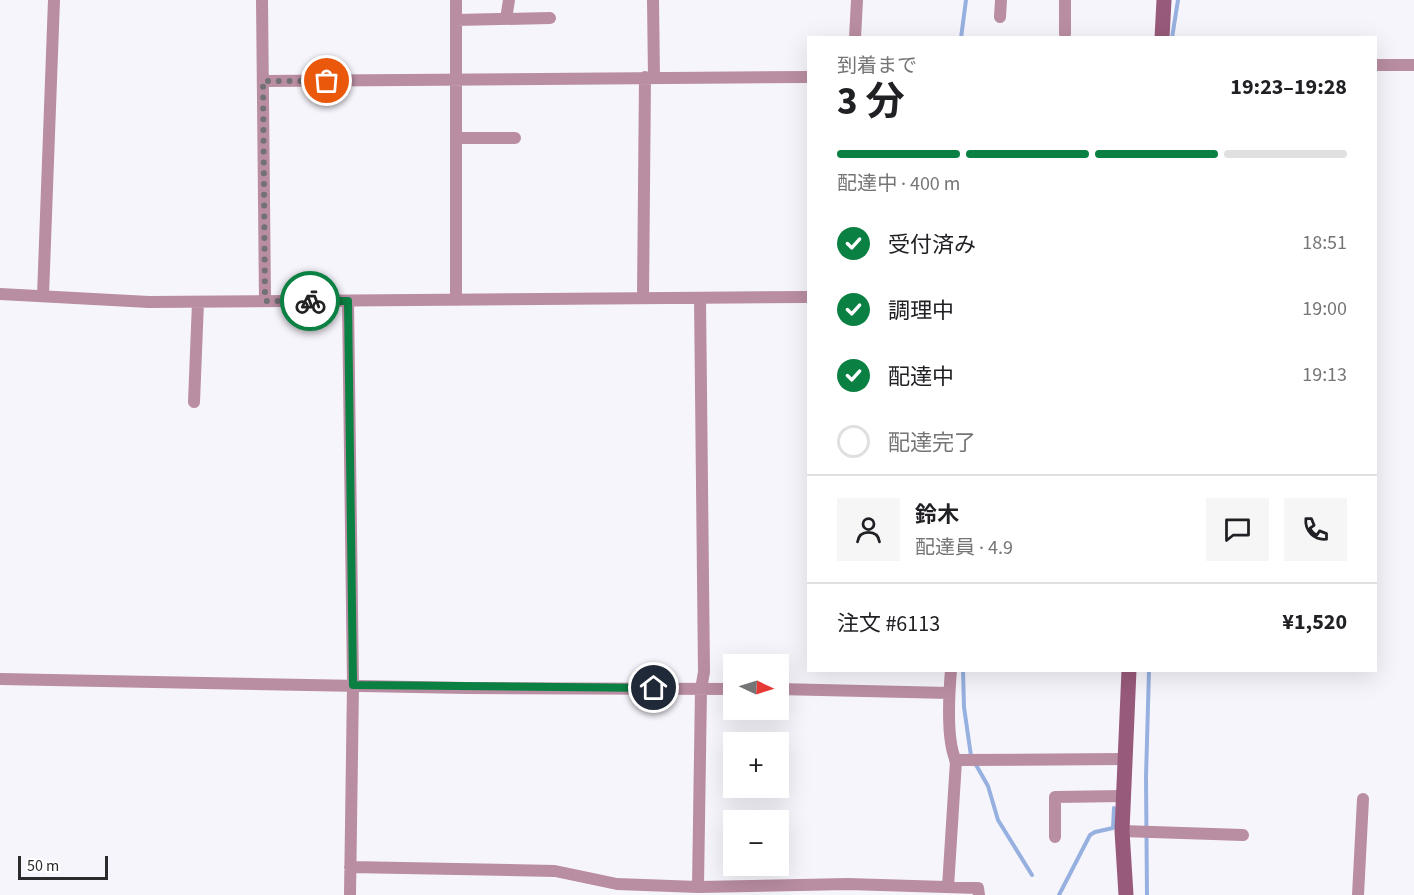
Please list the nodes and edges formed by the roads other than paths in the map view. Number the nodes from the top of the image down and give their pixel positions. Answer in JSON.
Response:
{"nodes":[{"id":1,"x":54,"y":0,"type":"edge"},
{"id":2,"x":262,"y":0,"type":"edge"},
{"id":3,"x":456,"y":0,"type":"edge"},
{"id":4,"x":509,"y":0,"type":"edge"},
{"id":5,"x":653,"y":0,"type":"edge"},
{"id":6,"x":857,"y":0,"type":"edge"},
{"id":7,"x":1001,"y":0,"type":"edge"},
{"id":8,"x":1065,"y":0,"type":"edge"},
{"id":9,"x":1164,"y":0,"type":"edge"},
{"id":10,"x":1000,"y":17,"type":"dead end"},
{"id":11,"x":550,"y":18,"type":"dead end"},
{"id":12,"x":506,"y":19,"type":"junction"},
{"id":13,"x":456,"y":20,"type":"junction"},
{"id":14,"x":1065,"y":34,"type":"dead end"},
{"id":15,"x":855,"y":36,"type":"edge"},
{"id":16,"x":1162,"y":36,"type":"edge"},
{"id":17,"x":1377,"y":65,"type":"edge"},
{"id":18,"x":1414,"y":65,"type":"edge"},
{"id":19,"x":650,"y":77,"type":"junction"},
{"id":20,"x":807,"y":77,"type":"edge"},
{"id":21,"x":263,"y":81,"type":"junction"},
{"id":22,"x":456,"y":81,"type":"junction"},
{"id":23,"x":456,"y":138,"type":"junction"},
{"id":24,"x":515,"y":138,"type":"dead end"},
{"id":25,"x":0,"y":294,"type":"edge"},
{"id":26,"x":43,"y":296,"type":"junction"},
{"id":27,"x":807,"y":297,"type":"edge"},
{"id":28,"x":643,"y":298,"type":"junction"},
{"id":29,"x":700,"y":298,"type":"junction"},
{"id":30,"x":456,"y":300,"type":"junction"},
{"id":31,"x":265,"y":301,"type":"junction"},
{"id":32,"x":348,"y":301,"type":"junction"},
{"id":33,"x":198,"y":302,"type":"junction"},
{"id":34,"x":194,"y":402,"type":"dead end"},
{"id":35,"x":951,"y":672,"type":"edge"},
{"id":36,"x":1129,"y":672,"type":"edge"},
{"id":37,"x":0,"y":679,"type":"edge"},
{"id":38,"x":353,"y":685,"type":"junction"},
{"id":39,"x":701,"y":689,"type":"junction"},
{"id":40,"x":723,"y":689,"type":"edge"},
{"id":41,"x":789,"y":689,"type":"edge"},
{"id":42,"x":949,"y":693,"type":"junction"},
{"id":43,"x":1125,"y":759,"type":"junction"},
{"id":44,"x":955,"y":760,"type":"junction"},
{"id":45,"x":1124,"y":796,"type":"junction"},
{"id":46,"x":1363,"y":799,"type":"dead end"},
{"id":47,"x":1122,"y":831,"type":"junction"},
{"id":48,"x":1243,"y":835,"type":"dead end"},
{"id":49,"x":1055,"y":837,"type":"dead end"},
{"id":50,"x":350,"y":867,"type":"junction"},
{"id":51,"x":698,"y":887,"type":"junction"},
{"id":52,"x":948,"y":887,"type":"junction"},
{"id":53,"x":758,"y":890,"type":"edge"},
{"id":54,"x":350,"y":895,"type":"edge"},
{"id":55,"x":979,"y":895,"type":"edge"},
{"id":56,"x":1126,"y":895,"type":"edge"},
{"id":57,"x":1358,"y":895,"type":"edge"}],
"edges":[{"from":1,"to":26,"type":"street"},
{"from":2,"to":21,"type":"street"},
{"from":3,"to":13,"type":"street"},
{"from":4,"to":12,"type":"street"},
{"from":5,"to":19,"type":"street"},
{"from":6,"to":15,"type":"street"},
{"from":7,"to":10,"type":"street"},
{"from":8,"to":14,"type":"street"},
{"from":9,"to":16,"type":"street"},
{"from":11,"to":12,"type":"street"},
{"from":12,"to":13,"type":"street"},
{"from":13,"to":22,"type":"street"},
{"from":17,"to":18,"type":"street"},
{"from":19,"to":20,"type":"street"},
{"from":19,"to":22,"type":"street"},
{"from":19,"to":28,"type":"street"},
{"from":21,"to":22,"type":"street"},
{"from":21,"to":31,"type":"street"},
{"from":22,"to":23,"type":"street"},
{"from":23,"to":24,"type":"street"},
{"from":23,"to":30,"type":"street"},
{"from":25,"to":26,"type":"street"},
{"from":26,"to":33,"type":"street"},
{"from":27,"to":29,"type":"street"},
{"from":28,"to":29,"type":"street"},
{"from":28,"to":30,"type":"street"},
{"from":29,"to":39,"type":"street"},
{"from":30,"to":32,"type":"street"},
{"from":31,"to":32,"type":"street"},
{"from":31,"to":33,"type":"street"},
{"from":32,"to":38,"type":"street"},
{"from":33,"to":34,"type":"street"},
{"from":35,"to":42,"type":"street"},
{"from":36,"to":43,"type":"street"},
{"from":37,"to":38,"type":"street"},
{"from":38,"to":39,"type":"street"},
{"from":38,"to":50,"type":"street"},
{"from":39,"to":40,"type":"street"},
{"from":39,"to":51,"type":"street"},
{"from":41,"to":42,"type":"street"},
{"from":42,"to":44,"type":"street"},
{"from":43,"to":44,"type":"street"},
{"from":43,"to":45,"type":"street"},
{"from":44,"to":52,"type":"street"},
{"from":45,"to":47,"type":"street"},
{"from":45,"to":49,"type":"street"},
{"from":46,"to":57,"type":"street"},
{"from":47,"to":48,"type":"street"},
{"from":47,"to":56,"type":"street"},
{"from":50,"to":51,"type":"street"},
{"from":50,"to":54,"type":"street"},
{"from":51,"to":53,"type":"street"},
{"from":52,"to":53,"type":"street"},
{"from":52,"to":55,"type":"street"}]}
